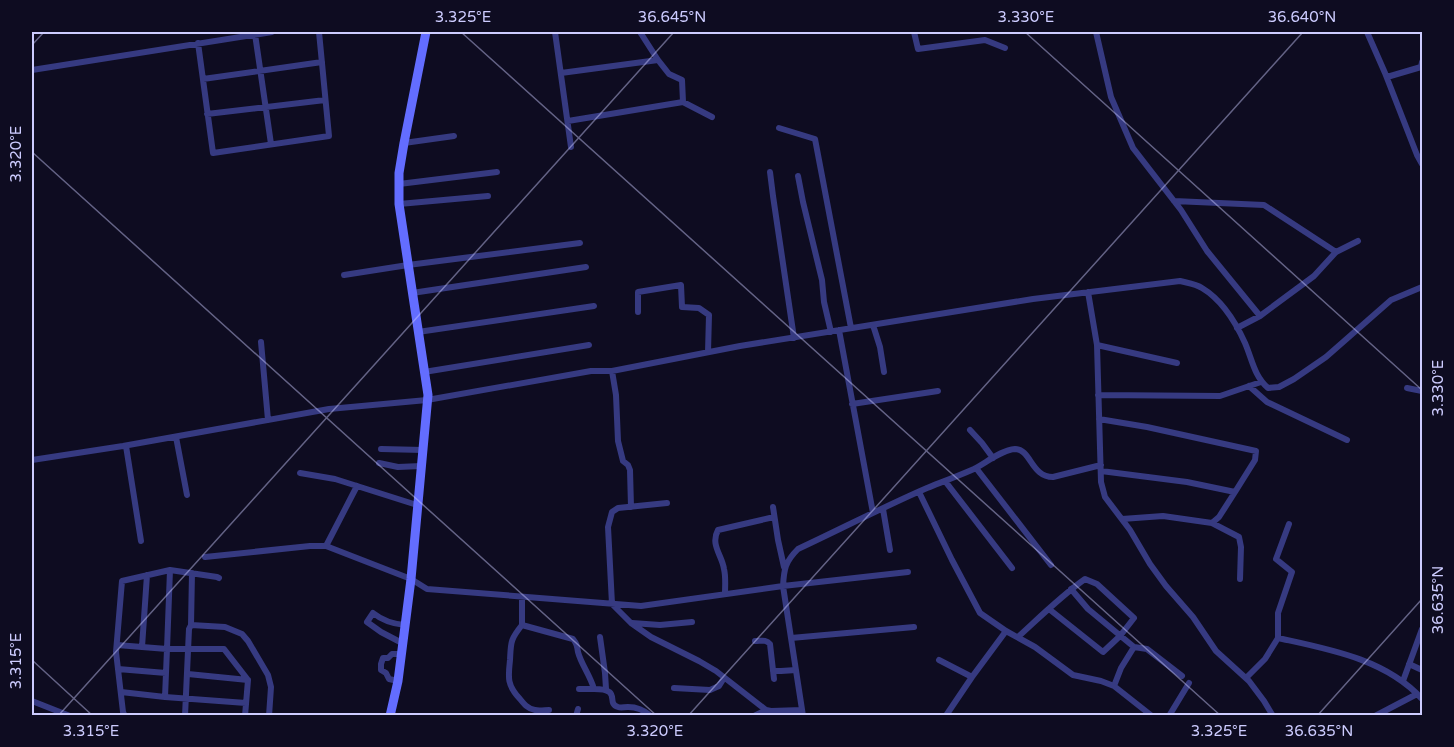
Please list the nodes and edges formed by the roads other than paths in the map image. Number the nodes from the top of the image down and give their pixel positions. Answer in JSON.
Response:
{"nodes":[{"id":1,"x":272,"y":32,"type":"edge"},
{"id":2,"x":319,"y":32,"type":"edge"},
{"id":3,"x":426,"y":32,"type":"edge"},
{"id":4,"x":555,"y":32,"type":"edge"},
{"id":5,"x":640,"y":32,"type":"edge"},
{"id":6,"x":914,"y":32,"type":"edge"},
{"id":7,"x":1096,"y":32,"type":"edge"},
{"id":8,"x":1367,"y":32,"type":"edge"},
{"id":9,"x":255,"y":34,"type":"junction"},
{"id":10,"x":198,"y":43,"type":"junction"},
{"id":11,"x":1005,"y":48,"type":"dead end"},
{"id":12,"x":658,"y":60,"type":"junction"},
{"id":13,"x":322,"y":62,"type":"junction"},
{"id":14,"x":1422,"y":62,"type":"edge"},
{"id":15,"x":32,"y":70,"type":"edge"},
{"id":16,"x":261,"y":70,"type":"junction"},
{"id":17,"x":561,"y":74,"type":"junction"},
{"id":18,"x":1387,"y":77,"type":"junction"},
{"id":19,"x":203,"y":79,"type":"junction"},
{"id":20,"x":325,"y":100,"type":"junction"},
{"id":21,"x":683,"y":102,"type":"junction"},
{"id":22,"x":266,"y":107,"type":"junction"},
{"id":23,"x":207,"y":114,"type":"junction"},
{"id":24,"x":712,"y":117,"type":"dead end"},
{"id":25,"x":568,"y":121,"type":"junction"},
{"id":26,"x":779,"y":128,"type":"dead end"},
{"id":27,"x":454,"y":136,"type":"dead end"},
{"id":28,"x":404,"y":143,"type":"junction"},
{"id":29,"x":271,"y":144,"type":"junction"},
{"id":30,"x":571,"y":147,"type":"dead end"},
{"id":31,"x":1422,"y":164,"type":"edge"},
{"id":32,"x":497,"y":172,"type":"dead end"},
{"id":33,"x":770,"y":172,"type":"dead end"},
{"id":34,"x":798,"y":176,"type":"dead end"},
{"id":35,"x":399,"y":184,"type":"junction"},
{"id":36,"x":488,"y":196,"type":"dead end"},
{"id":37,"x":1174,"y":201,"type":"junction"},
{"id":38,"x":399,"y":204,"type":"junction"},
{"id":39,"x":1358,"y":242,"type":"dead end"},
{"id":40,"x":580,"y":243,"type":"dead end"},
{"id":41,"x":1336,"y":252,"type":"junction"},
{"id":42,"x":408,"y":265,"type":"junction"},
{"id":43,"x":586,"y":267,"type":"dead end"},
{"id":44,"x":344,"y":275,"type":"dead end"},
{"id":45,"x":1422,"y":287,"type":"edge"},
{"id":46,"x":412,"y":292,"type":"junction"},
{"id":47,"x":1088,"y":292,"type":"junction"},
{"id":48,"x":594,"y":306,"type":"dead end"},
{"id":49,"x":639,"y":312,"type":"dead end"},
{"id":50,"x":1260,"y":316,"type":"junction"},
{"id":51,"x":873,"y":325,"type":"junction"},
{"id":52,"x":851,"y":328,"type":"junction"},
{"id":53,"x":1237,"y":328,"type":"junction"},
{"id":54,"x":839,"y":330,"type":"junction"},
{"id":55,"x":418,"y":332,"type":"junction"},
{"id":56,"x":831,"y":332,"type":"junction"},
{"id":57,"x":794,"y":338,"type":"junction"},
{"id":58,"x":261,"y":342,"type":"dead end"},
{"id":59,"x":589,"y":345,"type":"dead end"},
{"id":60,"x":1097,"y":345,"type":"junction"},
{"id":61,"x":708,"y":352,"type":"junction"},
{"id":62,"x":1177,"y":363,"type":"dead end"},
{"id":63,"x":612,"y":371,"type":"junction"},
{"id":64,"x":424,"y":372,"type":"junction"},
{"id":65,"x":884,"y":372,"type":"dead end"},
{"id":66,"x":1261,"y":382,"type":"junction"},
{"id":67,"x":1249,"y":386,"type":"junction"},
{"id":68,"x":1407,"y":388,"type":"dead end"},
{"id":69,"x":938,"y":391,"type":"dead end"},
{"id":70,"x":1422,"y":391,"type":"edge"},
{"id":71,"x":1098,"y":395,"type":"junction"},
{"id":72,"x":427,"y":400,"type":"junction"},
{"id":73,"x":852,"y":404,"type":"junction"},
{"id":74,"x":1099,"y":419,"type":"junction"},
{"id":75,"x":268,"y":420,"type":"junction"},
{"id":76,"x":970,"y":430,"type":"dead end"},
{"id":77,"x":176,"y":437,"type":"junction"},
{"id":78,"x":1347,"y":440,"type":"dead end"},
{"id":79,"x":126,"y":446,"type":"junction"},
{"id":80,"x":381,"y":449,"type":"dead end"},
{"id":81,"x":423,"y":450,"type":"junction"},
{"id":82,"x":993,"y":458,"type":"junction"},
{"id":83,"x":32,"y":460,"type":"edge"},
{"id":84,"x":379,"y":463,"type":"dead end"},
{"id":85,"x":421,"y":466,"type":"junction"},
{"id":86,"x":976,"y":468,"type":"junction"},
{"id":87,"x":1101,"y":468,"type":"junction"},
{"id":88,"x":300,"y":473,"type":"dead end"},
{"id":89,"x":945,"y":481,"type":"junction"},
{"id":90,"x":357,"y":486,"type":"junction"},
{"id":91,"x":919,"y":492,"type":"junction"},
{"id":92,"x":1235,"y":492,"type":"junction"},
{"id":93,"x":187,"y":495,"type":"dead end"},
{"id":94,"x":667,"y":503,"type":"dead end"},
{"id":95,"x":417,"y":505,"type":"junction"},
{"id":96,"x":631,"y":507,"type":"junction"},
{"id":97,"x":773,"y":507,"type":"dead end"},
{"id":98,"x":883,"y":509,"type":"junction"},
{"id":99,"x":873,"y":513,"type":"junction"},
{"id":100,"x":774,"y":517,"type":"junction"},
{"id":101,"x":1122,"y":519,"type":"junction"},
{"id":102,"x":1212,"y":523,"type":"junction"},
{"id":103,"x":1289,"y":525,"type":"dead end"},
{"id":104,"x":141,"y":541,"type":"dead end"},
{"id":105,"x":326,"y":546,"type":"junction"},
{"id":106,"x":890,"y":550,"type":"dead end"},
{"id":107,"x":205,"y":557,"type":"dead end"},
{"id":108,"x":1051,"y":565,"type":"dead end"},
{"id":109,"x":784,"y":567,"type":"junction"},
{"id":110,"x":1012,"y":568,"type":"dead end"},
{"id":111,"x":170,"y":570,"type":"junction"},
{"id":112,"x":908,"y":572,"type":"dead end"},
{"id":113,"x":192,"y":573,"type":"junction"},
{"id":114,"x":147,"y":575,"type":"junction"},
{"id":115,"x":219,"y":578,"type":"dead end"},
{"id":116,"x":411,"y":579,"type":"junction"},
{"id":117,"x":1240,"y":579,"type":"dead end"},
{"id":118,"x":783,"y":586,"type":"junction"},
{"id":119,"x":1071,"y":589,"type":"junction"},
{"id":120,"x":725,"y":594,"type":"junction"},
{"id":121,"x":522,"y":597,"type":"junction"},
{"id":122,"x":612,"y":604,"type":"junction"},
{"id":123,"x":1049,"y":609,"type":"junction"},
{"id":124,"x":692,"y":622,"type":"dead end"},
{"id":125,"x":632,"y":623,"type":"junction"},
{"id":126,"x":191,"y":625,"type":"junction"},
{"id":127,"x":522,"y":625,"type":"junction"},
{"id":128,"x":405,"y":626,"type":"junction"},
{"id":129,"x":914,"y":627,"type":"dead end"},
{"id":130,"x":1422,"y":629,"type":"edge"},
{"id":131,"x":1006,"y":631,"type":"junction"},
{"id":132,"x":1120,"y":636,"type":"junction"},
{"id":133,"x":600,"y":637,"type":"dead end"},
{"id":134,"x":1018,"y":637,"type":"junction"},
{"id":135,"x":791,"y":638,"type":"junction"},
{"id":136,"x":1278,"y":638,"type":"junction"},
{"id":137,"x":755,"y":641,"type":"dead end"},
{"id":138,"x":402,"y":643,"type":"junction"},
{"id":139,"x":117,"y":645,"type":"junction"},
{"id":140,"x":142,"y":647,"type":"junction"},
{"id":141,"x":1134,"y":647,"type":"junction"},
{"id":142,"x":189,"y":648,"type":"junction"},
{"id":143,"x":1415,"y":648,"type":"junction"},
{"id":144,"x":166,"y":649,"type":"junction"},
{"id":145,"x":1422,"y":651,"type":"edge"},
{"id":146,"x":401,"y":654,"type":"junction"},
{"id":147,"x":939,"y":660,"type":"dead end"},
{"id":148,"x":1409,"y":664,"type":"junction"},
{"id":149,"x":118,"y":669,"type":"junction"},
{"id":150,"x":773,"y":670,"type":"junction"},
{"id":151,"x":796,"y":670,"type":"junction"},
{"id":152,"x":1422,"y":670,"type":"edge"},
{"id":153,"x":166,"y":673,"type":"junction"},
{"id":154,"x":188,"y":674,"type":"junction"},
{"id":155,"x":1182,"y":676,"type":"dead end"},
{"id":156,"x":972,"y":677,"type":"junction"},
{"id":157,"x":724,"y":678,"type":"junction"},
{"id":158,"x":1246,"y":678,"type":"junction"},
{"id":159,"x":774,"y":679,"type":"dead end"},
{"id":160,"x":248,"y":680,"type":"junction"},
{"id":161,"x":398,"y":681,"type":"junction"},
{"id":162,"x":1403,"y":681,"type":"junction"},
{"id":163,"x":1190,"y":683,"type":"dead end"},
{"id":164,"x":1114,"y":686,"type":"junction"},
{"id":165,"x":674,"y":688,"type":"dead end"},
{"id":166,"x":579,"y":689,"type":"dead end"},
{"id":167,"x":594,"y":689,"type":"junction"},
{"id":168,"x":606,"y":689,"type":"junction"},
{"id":169,"x":121,"y":692,"type":"junction"},
{"id":170,"x":1420,"y":696,"type":"edge"},
{"id":171,"x":165,"y":697,"type":"junction"},
{"id":172,"x":186,"y":698,"type":"junction"},
{"id":173,"x":34,"y":702,"type":"edge"},
{"id":174,"x":246,"y":703,"type":"junction"},
{"id":175,"x":32,"y":710,"type":"edge"},
{"id":176,"x":549,"y":710,"type":"dead end"},
{"id":177,"x":766,"y":710,"type":"junction"},
{"id":178,"x":535,"y":713,"type":"edge"},
{"id":179,"x":802,"y":713,"type":"edge"},
{"id":180,"x":947,"y":714,"type":"dead end"},
{"id":181,"x":70,"y":716,"type":"edge"},
{"id":182,"x":125,"y":716,"type":"edge"},
{"id":183,"x":185,"y":716,"type":"edge"},
{"id":184,"x":245,"y":716,"type":"edge"},
{"id":185,"x":269,"y":716,"type":"edge"},
{"id":186,"x":390,"y":716,"type":"edge"},
{"id":187,"x":651,"y":716,"type":"edge"},
{"id":188,"x":754,"y":716,"type":"edge"},
{"id":189,"x":1152,"y":716,"type":"edge"},
{"id":190,"x":1169,"y":716,"type":"edge"},
{"id":191,"x":1273,"y":716,"type":"edge"},
{"id":192,"x":1375,"y":716,"type":"edge"}],
"edges":[{"from":1,"to":9,"type":"street"},
{"from":2,"to":13,"type":"street"},
{"from":3,"to":28,"type":"street"},
{"from":4,"to":17,"type":"street"},
{"from":5,"to":12,"type":"street"},
{"from":6,"to":11,"type":"street"},
{"from":7,"to":37,"type":"street"},
{"from":8,"to":18,"type":"street"},
{"from":9,"to":10,"type":"street"},
{"from":9,"to":16,"type":"street"},
{"from":10,"to":15,"type":"street"},
{"from":10,"to":19,"type":"street"},
{"from":12,"to":17,"type":"street"},
{"from":12,"to":21,"type":"street"},
{"from":13,"to":16,"type":"street"},
{"from":13,"to":20,"type":"street"},
{"from":14,"to":18,"type":"street"},
{"from":16,"to":19,"type":"street"},
{"from":16,"to":22,"type":"street"},
{"from":17,"to":25,"type":"street"},
{"from":18,"to":31,"type":"street"},
{"from":19,"to":23,"type":"street"},
{"from":20,"to":22,"type":"street"},
{"from":20,"to":29,"type":"street"},
{"from":21,"to":24,"type":"street"},
{"from":21,"to":25,"type":"street"},
{"from":22,"to":23,"type":"street"},
{"from":22,"to":29,"type":"street"},
{"from":23,"to":29,"type":"street"},
{"from":25,"to":30,"type":"street"},
{"from":26,"to":52,"type":"street"},
{"from":27,"to":28,"type":"street"},
{"from":28,"to":35,"type":"street"},
{"from":32,"to":35,"type":"street"},
{"from":33,"to":57,"type":"street"},
{"from":34,"to":56,"type":"street"},
{"from":35,"to":38,"type":"street"},
{"from":36,"to":38,"type":"street"},
{"from":37,"to":41,"type":"street"},
{"from":37,"to":50,"type":"street"},
{"from":38,"to":42,"type":"street"},
{"from":39,"to":41,"type":"street"},
{"from":40,"to":42,"type":"street"},
{"from":41,"to":50,"type":"street"},
{"from":42,"to":44,"type":"street"},
{"from":42,"to":46,"type":"street"},
{"from":43,"to":46,"type":"street"},
{"from":45,"to":66,"type":"street"},
{"from":46,"to":55,"type":"street"},
{"from":47,"to":51,"type":"street"},
{"from":47,"to":53,"type":"street"},
{"from":47,"to":60,"type":"street"},
{"from":48,"to":55,"type":"street"},
{"from":49,"to":61,"type":"street"},
{"from":50,"to":53,"type":"street"},
{"from":51,"to":52,"type":"street"},
{"from":51,"to":65,"type":"street"},
{"from":52,"to":54,"type":"street"},
{"from":53,"to":66,"type":"street"},
{"from":54,"to":56,"type":"street"},
{"from":54,"to":73,"type":"street"},
{"from":55,"to":64,"type":"street"},
{"from":56,"to":57,"type":"street"},
{"from":57,"to":61,"type":"street"},
{"from":58,"to":75,"type":"street"},
{"from":59,"to":64,"type":"street"},
{"from":60,"to":62,"type":"street"},
{"from":60,"to":71,"type":"street"},
{"from":61,"to":63,"type":"street"},
{"from":63,"to":72,"type":"street"},
{"from":63,"to":96,"type":"street"},
{"from":64,"to":72,"type":"street"},
{"from":66,"to":67,"type":"street"},
{"from":67,"to":71,"type":"street"},
{"from":67,"to":78,"type":"street"},
{"from":68,"to":70,"type":"street"},
{"from":69,"to":73,"type":"street"},
{"from":71,"to":74,"type":"street"},
{"from":72,"to":75,"type":"street"},
{"from":72,"to":81,"type":"street"},
{"from":73,"to":99,"type":"street"},
{"from":74,"to":87,"type":"street"},
{"from":74,"to":92,"type":"street"},
{"from":75,"to":77,"type":"street"},
{"from":76,"to":82,"type":"street"},
{"from":77,"to":79,"type":"street"},
{"from":77,"to":93,"type":"street"},
{"from":79,"to":83,"type":"street"},
{"from":79,"to":104,"type":"street"},
{"from":80,"to":81,"type":"street"},
{"from":81,"to":85,"type":"street"},
{"from":82,"to":86,"type":"street"},
{"from":82,"to":87,"type":"street"},
{"from":84,"to":85,"type":"street"},
{"from":85,"to":95,"type":"street"},
{"from":86,"to":89,"type":"street"},
{"from":86,"to":108,"type":"street"},
{"from":87,"to":92,"type":"street"},
{"from":87,"to":101,"type":"street"},
{"from":88,"to":90,"type":"street"},
{"from":89,"to":91,"type":"street"},
{"from":89,"to":110,"type":"street"},
{"from":90,"to":95,"type":"street"},
{"from":90,"to":105,"type":"street"},
{"from":91,"to":98,"type":"street"},
{"from":91,"to":131,"type":"street"},
{"from":92,"to":102,"type":"street"},
{"from":94,"to":96,"type":"street"},
{"from":95,"to":116,"type":"street"},
{"from":96,"to":122,"type":"street"},
{"from":97,"to":100,"type":"street"},
{"from":98,"to":99,"type":"street"},
{"from":98,"to":106,"type":"street"},
{"from":99,"to":109,"type":"street"},
{"from":100,"to":109,"type":"street"},
{"from":100,"to":120,"type":"street"},
{"from":101,"to":102,"type":"street"},
{"from":101,"to":158,"type":"street"},
{"from":102,"to":117,"type":"street"},
{"from":103,"to":136,"type":"street"},
{"from":105,"to":107,"type":"street"},
{"from":105,"to":116,"type":"street"},
{"from":109,"to":118,"type":"street"},
{"from":111,"to":113,"type":"street"},
{"from":111,"to":114,"type":"street"},
{"from":111,"to":144,"type":"street"},
{"from":112,"to":118,"type":"street"},
{"from":113,"to":115,"type":"street"},
{"from":113,"to":126,"type":"street"},
{"from":114,"to":139,"type":"street"},
{"from":114,"to":140,"type":"street"},
{"from":116,"to":121,"type":"street"},
{"from":116,"to":128,"type":"street"},
{"from":118,"to":120,"type":"street"},
{"from":118,"to":135,"type":"street"},
{"from":119,"to":123,"type":"street"},
{"from":119,"to":132,"type":"street"},
{"from":119,"to":132,"type":"street"},
{"from":120,"to":122,"type":"street"},
{"from":121,"to":122,"type":"street"},
{"from":121,"to":127,"type":"street"},
{"from":122,"to":125,"type":"street"},
{"from":123,"to":132,"type":"street"},
{"from":123,"to":134,"type":"street"},
{"from":124,"to":125,"type":"street"},
{"from":125,"to":157,"type":"street"},
{"from":126,"to":142,"type":"street"},
{"from":126,"to":185,"type":"street"},
{"from":127,"to":167,"type":"street"},
{"from":127,"to":178,"type":"street"},
{"from":128,"to":138,"type":"street"},
{"from":128,"to":138,"type":"street"},
{"from":129,"to":135,"type":"street"},
{"from":130,"to":143,"type":"street"},
{"from":131,"to":134,"type":"street"},
{"from":131,"to":156,"type":"street"},
{"from":132,"to":141,"type":"street"},
{"from":133,"to":168,"type":"street"},
{"from":134,"to":164,"type":"street"},
{"from":135,"to":151,"type":"street"},
{"from":136,"to":158,"type":"street"},
{"from":136,"to":162,"type":"street"},
{"from":137,"to":150,"type":"street"},
{"from":138,"to":146,"type":"street"},
{"from":139,"to":140,"type":"street"},
{"from":139,"to":149,"type":"street"},
{"from":140,"to":144,"type":"street"},
{"from":141,"to":155,"type":"street"},
{"from":141,"to":164,"type":"street"},
{"from":142,"to":144,"type":"street"},
{"from":142,"to":154,"type":"street"},
{"from":142,"to":160,"type":"street"},
{"from":143,"to":145,"type":"street"},
{"from":143,"to":148,"type":"street"},
{"from":144,"to":153,"type":"street"},
{"from":146,"to":161,"type":"street"},
{"from":146,"to":161,"type":"street"},
{"from":147,"to":156,"type":"street"},
{"from":148,"to":152,"type":"street"},
{"from":148,"to":162,"type":"street"},
{"from":149,"to":153,"type":"street"},
{"from":149,"to":169,"type":"street"},
{"from":150,"to":151,"type":"street"},
{"from":150,"to":159,"type":"street"},
{"from":151,"to":179,"type":"street"},
{"from":153,"to":171,"type":"street"},
{"from":154,"to":160,"type":"street"},
{"from":154,"to":172,"type":"street"},
{"from":156,"to":180,"type":"street"},
{"from":157,"to":165,"type":"street"},
{"from":157,"to":177,"type":"street"},
{"from":158,"to":191,"type":"street"},
{"from":160,"to":174,"type":"street"},
{"from":161,"to":186,"type":"street"},
{"from":162,"to":170,"type":"street"},
{"from":163,"to":190,"type":"street"},
{"from":164,"to":189,"type":"street"},
{"from":166,"to":167,"type":"street"},
{"from":167,"to":168,"type":"street"},
{"from":168,"to":187,"type":"street"},
{"from":169,"to":171,"type":"street"},
{"from":169,"to":182,"type":"street"},
{"from":170,"to":192,"type":"street"},
{"from":171,"to":172,"type":"street"},
{"from":172,"to":174,"type":"street"},
{"from":172,"to":183,"type":"street"},
{"from":173,"to":175,"type":"street"},
{"from":173,"to":181,"type":"street"},
{"from":174,"to":184,"type":"street"},
{"from":176,"to":178,"type":"street"},
{"from":177,"to":179,"type":"street"},
{"from":177,"to":188,"type":"street"}]}
